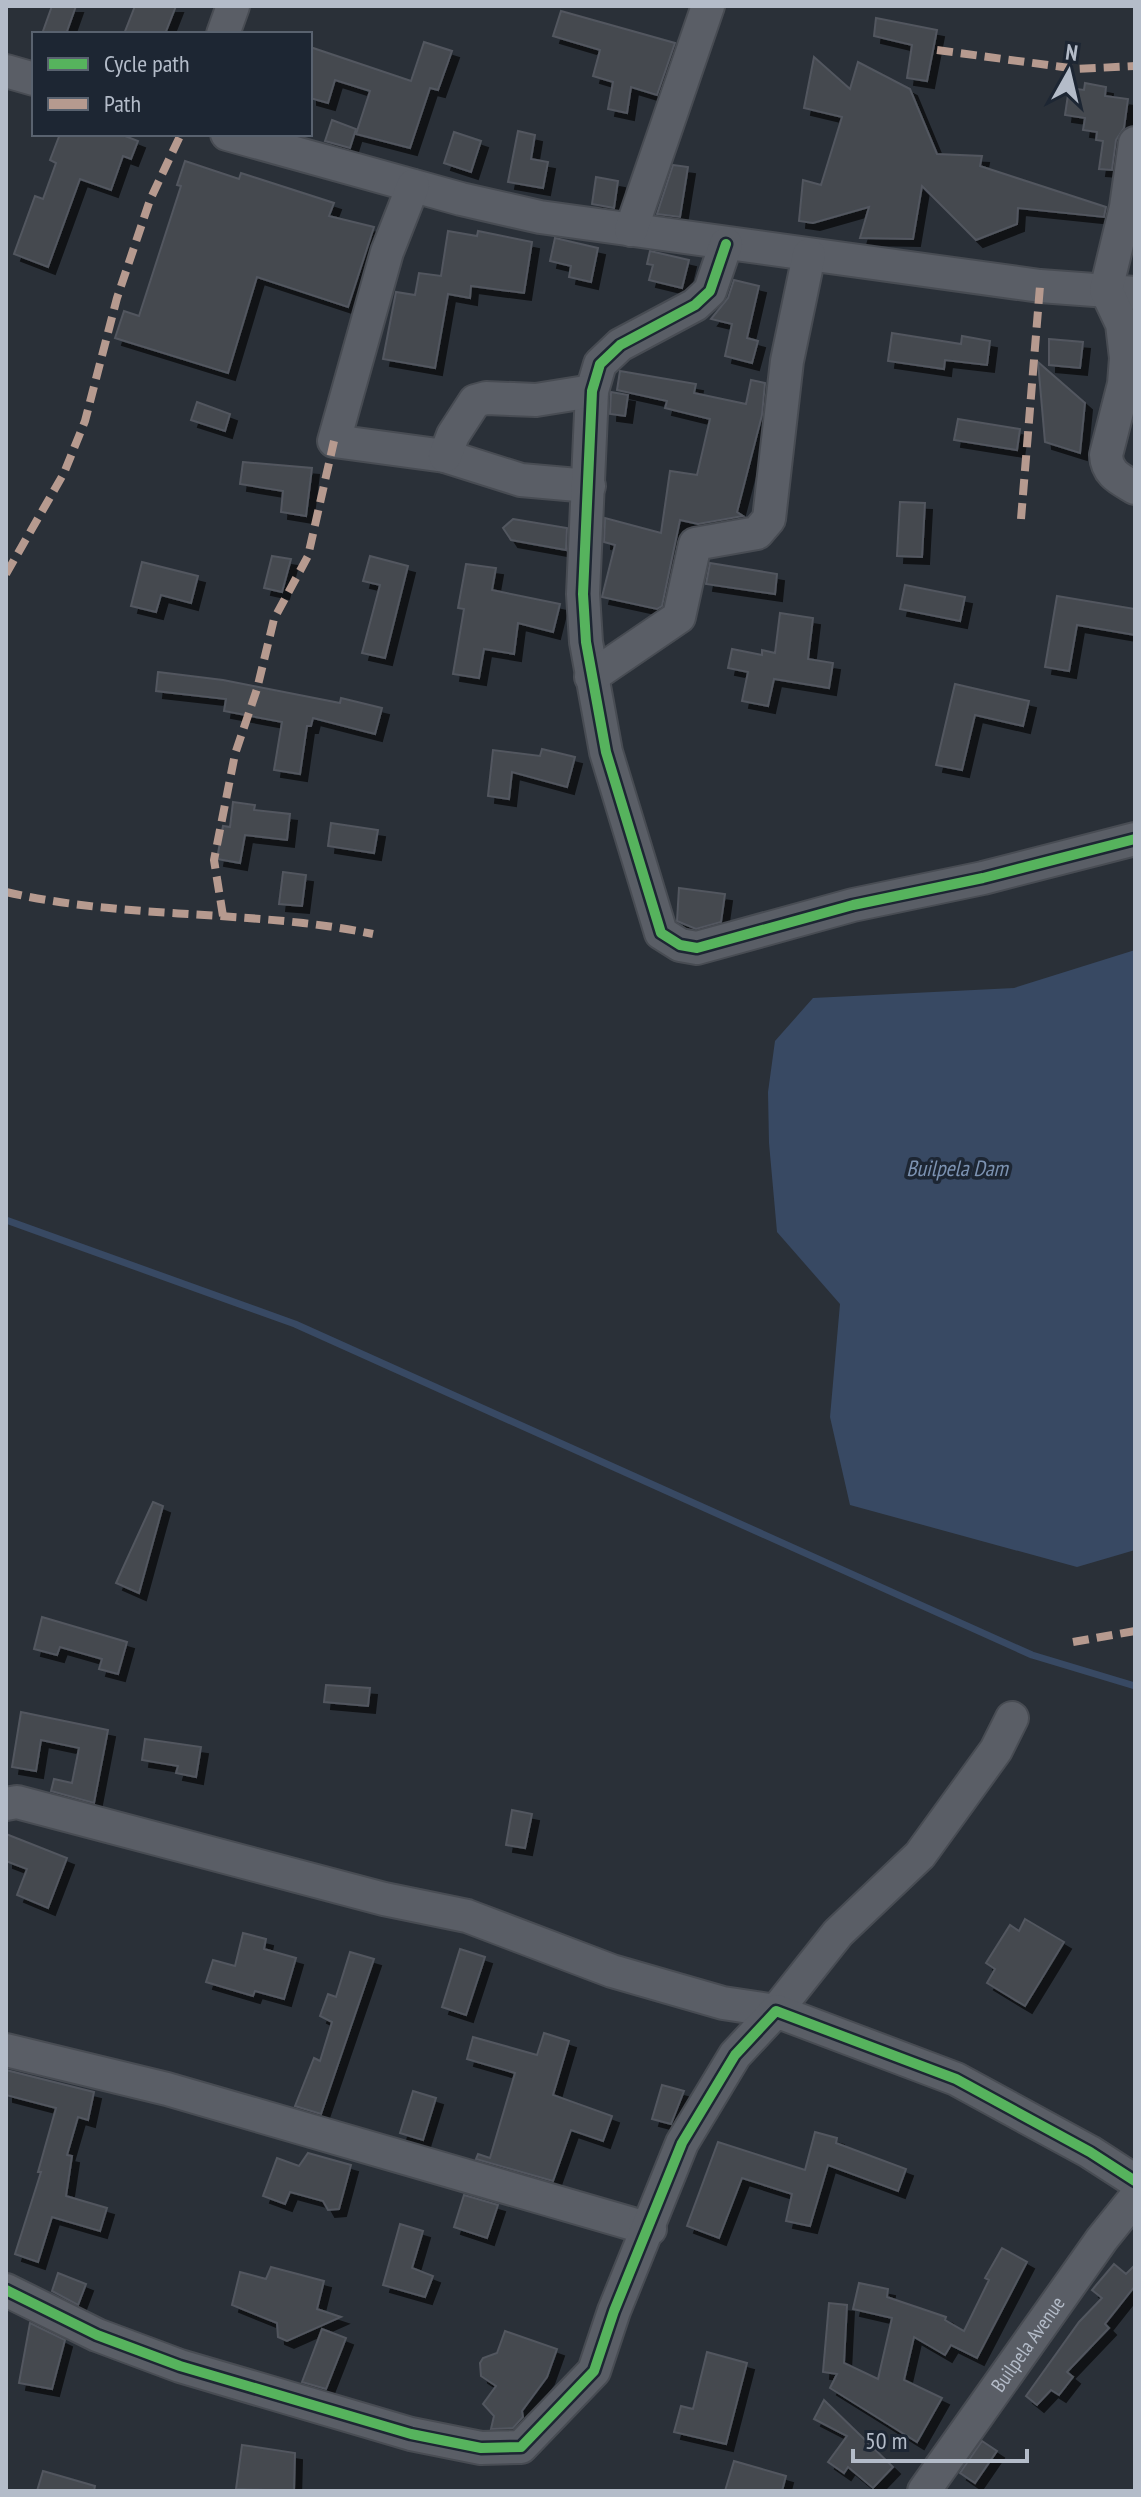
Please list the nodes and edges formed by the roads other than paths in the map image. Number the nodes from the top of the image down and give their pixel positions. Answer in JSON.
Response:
{"nodes":[{"id":1,"x":233,"y":6,"type":"edge"},
{"id":2,"x":708,"y":6,"type":"edge"},
{"id":3,"x":224,"y":32,"type":"edge"},
{"id":4,"x":6,"y":71,"type":"edge"},
{"id":5,"x":32,"y":78,"type":"edge"},
{"id":6,"x":234,"y":136,"type":"edge"},
{"id":7,"x":1135,"y":143,"type":"edge"},
{"id":8,"x":413,"y":186,"type":"junction"},
{"id":9,"x":631,"y":230,"type":"junction"},
{"id":10,"x":726,"y":244,"type":"junction"},
{"id":11,"x":809,"y":255,"type":"junction"},
{"id":12,"x":1121,"y":292,"type":"edge"},
{"id":13,"x":592,"y":391,"type":"junction"},
{"id":14,"x":445,"y":456,"type":"junction"},
{"id":15,"x":589,"y":486,"type":"junction"},
{"id":16,"x":1135,"y":488,"type":"edge"},
{"id":17,"x":591,"y":677,"type":"junction"},
{"id":18,"x":1135,"y":839,"type":"edge"},
{"id":19,"x":1012,"y":1718,"type":"dead end"},
{"id":20,"x":6,"y":1804,"type":"edge"},
{"id":21,"x":776,"y":2011,"type":"junction"},
{"id":22,"x":6,"y":2050,"type":"edge"},
{"id":23,"x":1135,"y":2181,"type":"edge"},
{"id":24,"x":1135,"y":2198,"type":"edge"},
{"id":25,"x":650,"y":2229,"type":"junction"},
{"id":26,"x":6,"y":2290,"type":"edge"},
{"id":27,"x":924,"y":2491,"type":"edge"}],
"edges":[{"from":1,"to":3,"type":"street"},
{"from":2,"to":9,"type":"street"},
{"from":4,"to":5,"type":"street"},
{"from":6,"to":8,"type":"street"},
{"from":7,"to":12,"type":"street"},
{"from":8,"to":9,"type":"street"},
{"from":8,"to":14,"type":"street"},
{"from":9,"to":10,"type":"street"},
{"from":10,"to":11,"type":"street"},
{"from":10,"to":13,"type":"street"},
{"from":11,"to":12,"type":"street"},
{"from":11,"to":17,"type":"street"},
{"from":12,"to":16,"type":"street"},
{"from":13,"to":14,"type":"street"},
{"from":13,"to":15,"type":"street"},
{"from":14,"to":15,"type":"street"},
{"from":15,"to":17,"type":"street"},
{"from":17,"to":18,"type":"street"},
{"from":19,"to":21,"type":"street"},
{"from":20,"to":21,"type":"street"},
{"from":21,"to":23,"type":"street"},
{"from":21,"to":25,"type":"street"},
{"from":22,"to":25,"type":"street"},
{"from":24,"to":27,"type":"street","name":"Builpela Avenue"},
{"from":25,"to":26,"type":"street"}]}
